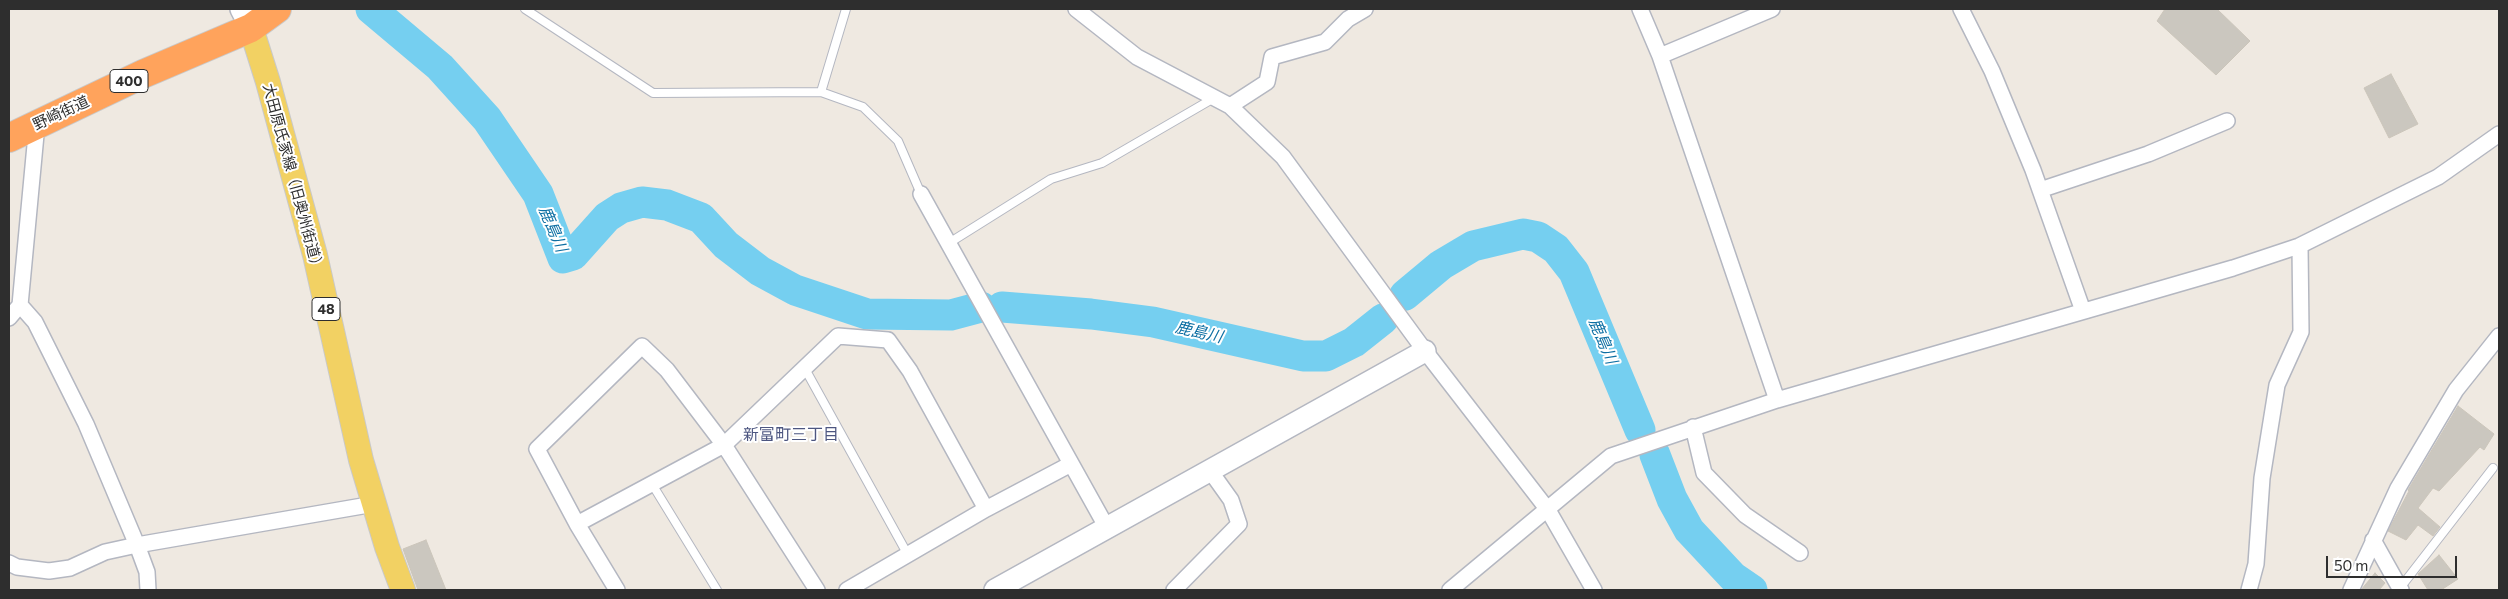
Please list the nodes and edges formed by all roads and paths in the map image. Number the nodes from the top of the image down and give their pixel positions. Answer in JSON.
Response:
{"nodes":[{"id":1,"x":277,"y":9,"type":"edge"},
{"id":2,"x":525,"y":9,"type":"edge"},
{"id":3,"x":846,"y":9,"type":"edge"},
{"id":4,"x":1076,"y":9,"type":"edge"},
{"id":5,"x":1365,"y":9,"type":"edge"},
{"id":6,"x":1640,"y":9,"type":"edge"},
{"id":7,"x":1772,"y":9,"type":"edge"},
{"id":8,"x":1961,"y":9,"type":"edge"},
{"id":9,"x":246,"y":18,"type":"edge"},
{"id":10,"x":1660,"y":56,"type":"junction"},
{"id":11,"x":821,"y":92,"type":"junction"},
{"id":12,"x":1214,"y":98,"type":"junction"},
{"id":13,"x":1230,"y":106,"type":"junction"},
{"id":14,"x":2226,"y":121,"type":"dead end"},
{"id":15,"x":37,"y":124,"type":"junction"},
{"id":16,"x":2499,"y":134,"type":"edge"},
{"id":17,"x":9,"y":138,"type":"edge"},
{"id":18,"x":2040,"y":190,"type":"junction"},
{"id":19,"x":921,"y":194,"type":"joint"},
{"id":20,"x":949,"y":243,"type":"junction"},
{"id":21,"x":2300,"y":246,"type":"junction"},
{"id":22,"x":20,"y":305,"type":"junction"},
{"id":23,"x":2083,"y":311,"type":"junction"},
{"id":24,"x":9,"y":318,"type":"edge"},
{"id":25,"x":2499,"y":336,"type":"edge"},
{"id":26,"x":1425,"y":351,"type":"junction"},
{"id":27,"x":804,"y":367,"type":"junction"},
{"id":28,"x":1777,"y":400,"type":"junction"},
{"id":29,"x":1694,"y":427,"type":"junction"},
{"id":30,"x":724,"y":445,"type":"junction"},
{"id":31,"x":1072,"y":464,"type":"junction"},
{"id":32,"x":2493,"y":468,"type":"dead end"},
{"id":33,"x":1211,"y":472,"type":"junction"},
{"id":34,"x":652,"y":484,"type":"junction"},
{"id":35,"x":374,"y":504,"type":"junction"},
{"id":36,"x":986,"y":510,"type":"junction"},
{"id":37,"x":1548,"y":510,"type":"junction"},
{"id":38,"x":577,"y":524,"type":"junction"},
{"id":39,"x":1107,"y":528,"type":"junction"},
{"id":40,"x":2373,"y":540,"type":"junction"},
{"id":41,"x":137,"y":544,"type":"junction"},
{"id":42,"x":1800,"y":553,"type":"dead end"},
{"id":43,"x":908,"y":555,"type":"junction"},
{"id":44,"x":9,"y":562,"type":"edge"},
{"id":45,"x":2400,"y":589,"type":"edge"},
{"id":46,"x":148,"y":590,"type":"edge"},
{"id":47,"x":403,"y":590,"type":"edge"},
{"id":48,"x":617,"y":590,"type":"edge"},
{"id":49,"x":717,"y":590,"type":"edge"},
{"id":50,"x":817,"y":590,"type":"edge"},
{"id":51,"x":847,"y":590,"type":"edge"},
{"id":52,"x":995,"y":590,"type":"edge"},
{"id":53,"x":1174,"y":590,"type":"edge"},
{"id":54,"x":1450,"y":590,"type":"edge"},
{"id":55,"x":1594,"y":590,"type":"edge"},
{"id":56,"x":2249,"y":590,"type":"edge"},
{"id":57,"x":2351,"y":590,"type":"edge"}],
"edges":[{"from":1,"to":9,"type":"highway","number":"400"},
{"from":2,"to":11,"type":"lane"},
{"from":3,"to":11,"type":"lane"},
{"from":4,"to":12,"type":"street"},
{"from":5,"to":13,"type":"street"},
{"from":6,"to":10,"type":"street"},
{"from":7,"to":10,"type":"street"},
{"from":8,"to":18,"type":"street"},
{"from":9,"to":15,"type":"highway","name":"野崎街道","number":"400"},
{"from":9,"to":35,"type":"main road","name":"大田原氏家線（旧奥州街道）","number":"48"},
{"from":10,"to":28,"type":"street"},
{"from":11,"to":19,"type":"lane"},
{"from":12,"to":13,"type":"street"},
{"from":12,"to":20,"type":"lane"},
{"from":13,"to":26,"type":"street"},
{"from":14,"to":18,"type":"street"},
{"from":15,"to":17,"type":"highway","name":"野崎街道","number":"400"},
{"from":15,"to":22,"type":"street"},
{"from":16,"to":21,"type":"street"},
{"from":18,"to":23,"type":"street"},
{"from":19,"to":20,"type":"street"},
{"from":20,"to":31,"type":"street"},
{"from":21,"to":23,"type":"street"},
{"from":21,"to":56,"type":"street"},
{"from":22,"to":24,"type":"street"},
{"from":22,"to":41,"type":"street"},
{"from":23,"to":28,"type":"street"},
{"from":25,"to":40,"type":"street"},
{"from":26,"to":33,"type":"street"},
{"from":26,"to":37,"type":"street"},
{"from":27,"to":30,"type":"street"},
{"from":27,"to":36,"type":"street"},
{"from":27,"to":43,"type":"lane"},
{"from":28,"to":29,"type":"street"},
{"from":29,"to":37,"type":"street"},
{"from":29,"to":42,"type":"street"},
{"from":30,"to":34,"type":"street"},
{"from":30,"to":38,"type":"street"},
{"from":30,"to":50,"type":"street"},
{"from":31,"to":36,"type":"street"},
{"from":31,"to":39,"type":"street"},
{"from":32,"to":45,"type":"lane"},
{"from":33,"to":39,"type":"street"},
{"from":33,"to":53,"type":"street"},
{"from":34,"to":38,"type":"street"},
{"from":34,"to":49,"type":"lane"},
{"from":35,"to":41,"type":"street"},
{"from":35,"to":47,"type":"main road","name":"大田原氏家線（旧奥州街道）","number":"48"},
{"from":36,"to":43,"type":"street"},
{"from":37,"to":54,"type":"street"},
{"from":37,"to":55,"type":"street"},
{"from":38,"to":48,"type":"street"},
{"from":39,"to":52,"type":"street"},
{"from":40,"to":45,"type":"street"},
{"from":40,"to":57,"type":"street"},
{"from":41,"to":44,"type":"street"},
{"from":41,"to":46,"type":"street"},
{"from":43,"to":51,"type":"street"}]}
